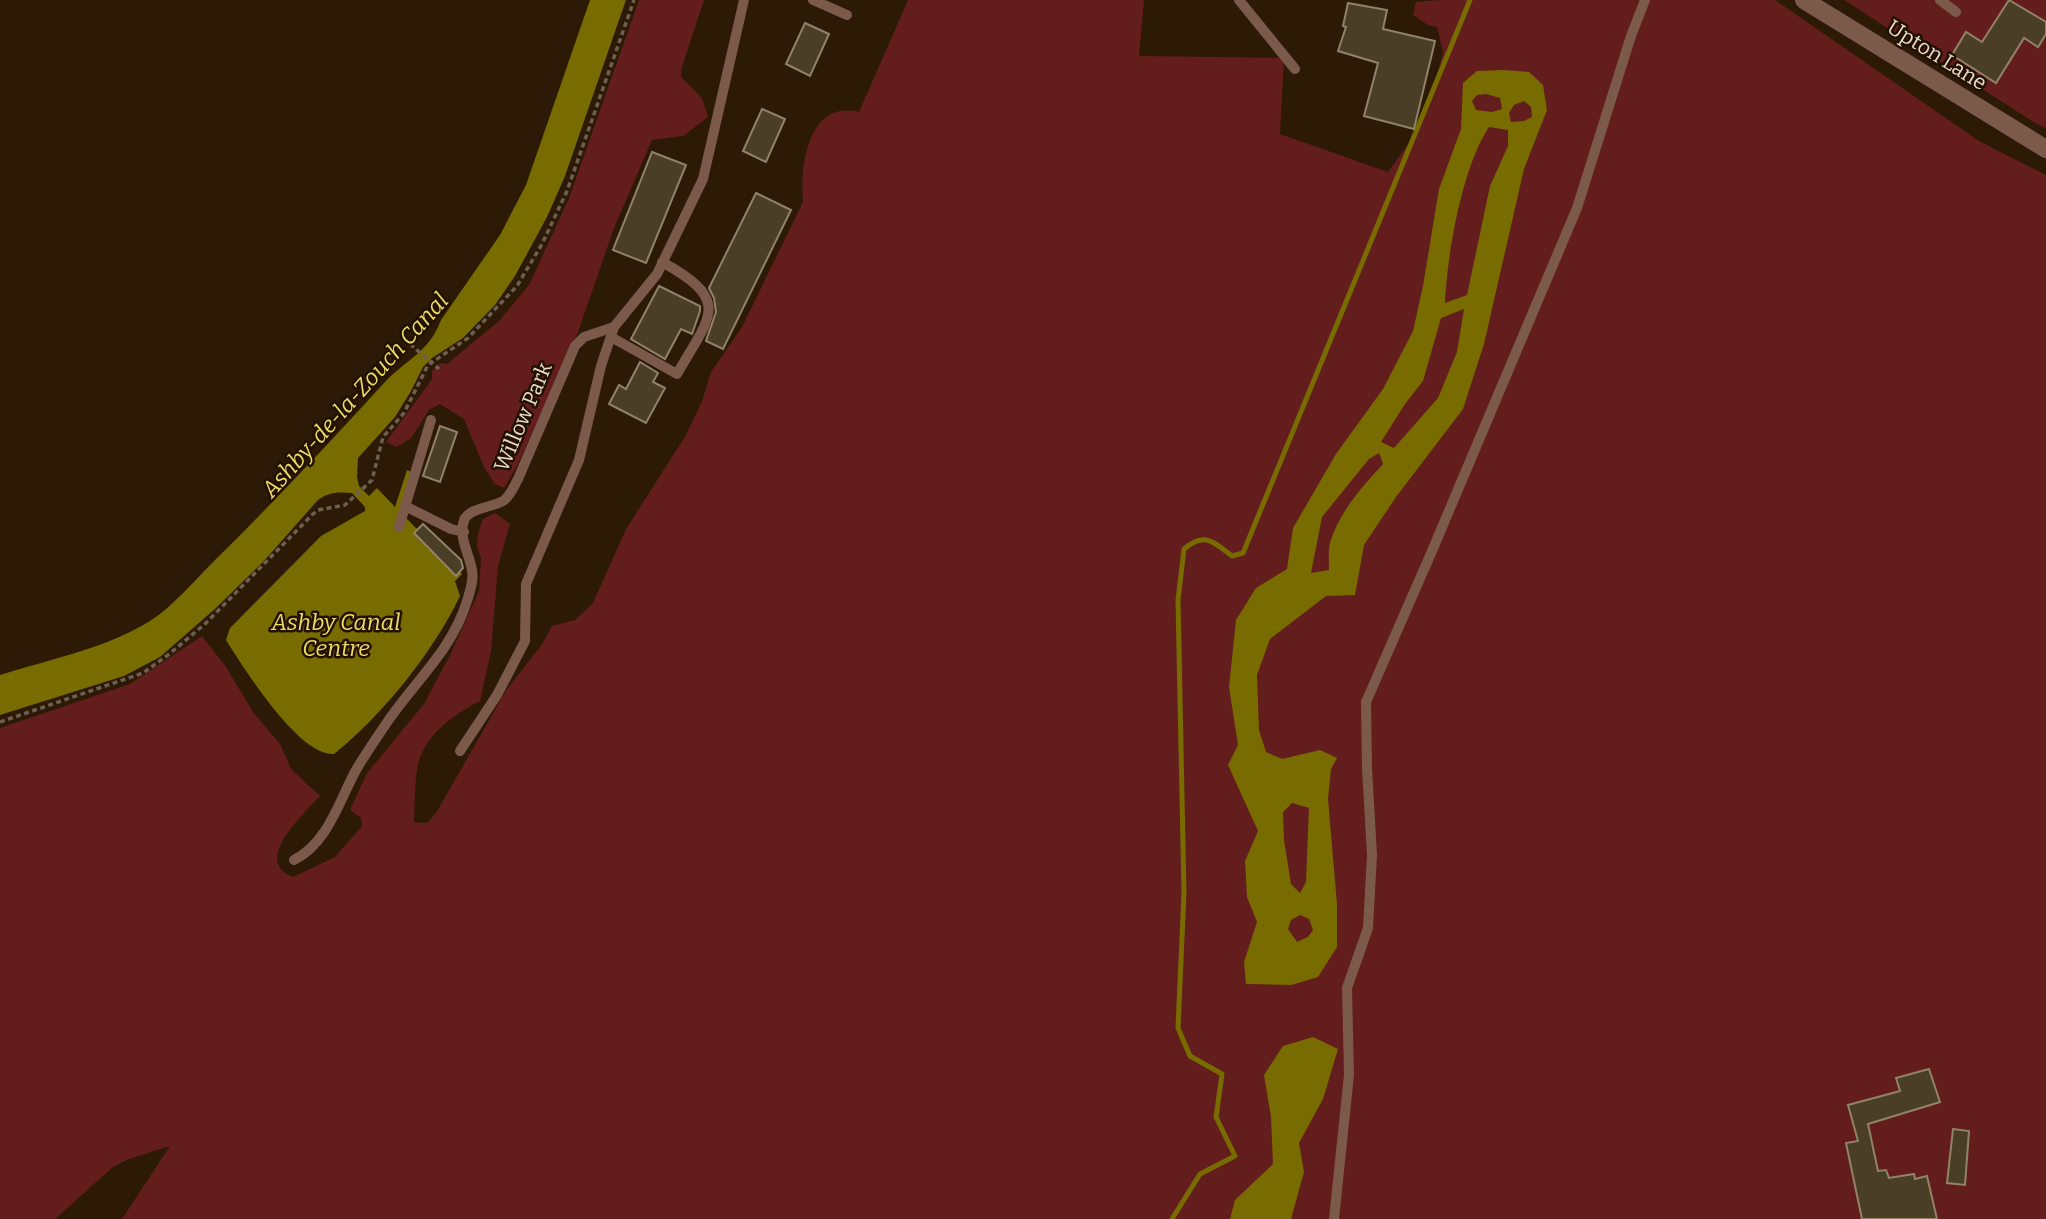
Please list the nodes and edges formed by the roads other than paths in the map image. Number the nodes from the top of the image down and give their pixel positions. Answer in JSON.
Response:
{"nodes":[{"id":1,"x":744,"y":0,"type":"edge"},
{"id":2,"x":813,"y":0,"type":"edge"},
{"id":3,"x":1239,"y":0,"type":"edge"},
{"id":4,"x":1645,"y":0,"type":"edge"},
{"id":5,"x":1804,"y":0,"type":"edge"},
{"id":6,"x":1940,"y":0,"type":"edge"},
{"id":7,"x":1956,"y":12,"type":"dead end"},
{"id":8,"x":847,"y":15,"type":"dead end"},
{"id":9,"x":1295,"y":69,"type":"dead end"},
{"id":10,"x":2046,"y":149,"type":"edge"},
{"id":11,"x":662,"y":262,"type":"junction"},
{"id":12,"x":612,"y":332,"type":"junction"},
{"id":13,"x":431,"y":420,"type":"dead end"},
{"id":14,"x":405,"y":506,"type":"junction"},
{"id":15,"x":399,"y":527,"type":"dead end"},
{"id":16,"x":464,"y":532,"type":"junction"},
{"id":17,"x":460,"y":751,"type":"dead end"},
{"id":18,"x":294,"y":860,"type":"dead end"},
{"id":19,"x":1334,"y":1219,"type":"edge"}],
"edges":[{"from":1,"to":11,"type":"lane","name":"Willow Park"},
{"from":2,"to":8,"type":"lane"},
{"from":3,"to":9,"type":"lane"},
{"from":4,"to":19,"type":"lane"},
{"from":5,"to":10,"type":"street","name":"Upton Lane"},
{"from":6,"to":7,"type":"lane"},
{"from":11,"to":12,"type":"lane","name":"Willow Park"},
{"from":11,"to":12,"type":"lane"},
{"from":12,"to":16,"type":"lane","name":"Willow Park"},
{"from":12,"to":17,"type":"lane"},
{"from":13,"to":14,"type":"lane"},
{"from":14,"to":15,"type":"lane"},
{"from":14,"to":16,"type":"lane"},
{"from":16,"to":18,"type":"lane"}]}
